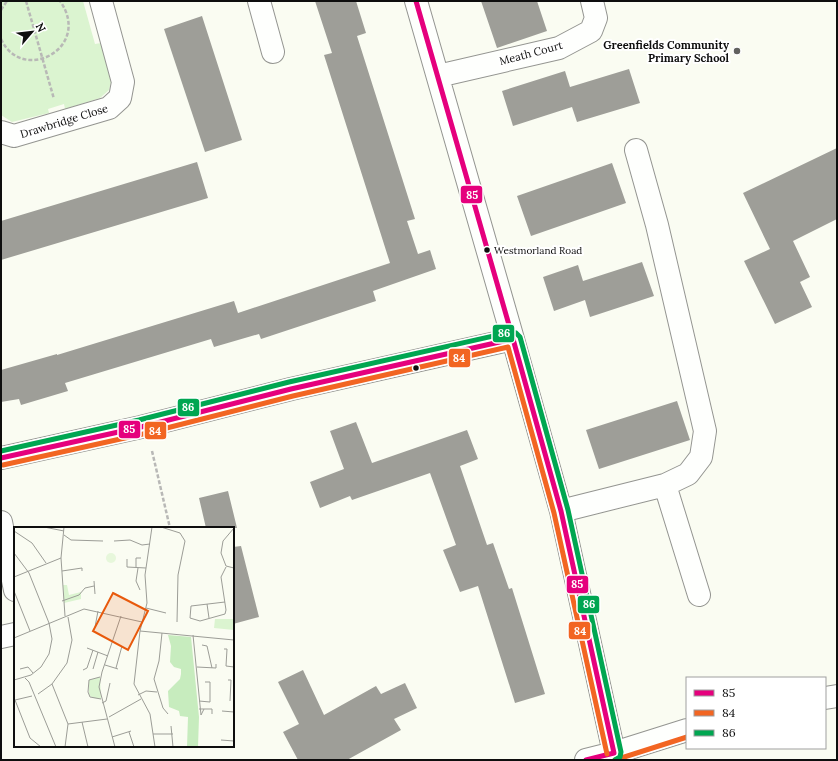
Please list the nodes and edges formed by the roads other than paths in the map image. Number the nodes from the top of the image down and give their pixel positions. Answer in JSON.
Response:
{"nodes":[{"id":1,"x":101,"y":1,"type":"edge"},
{"id":2,"x":260,"y":1,"type":"edge"},
{"id":3,"x":416,"y":1,"type":"edge"},
{"id":4,"x":592,"y":1,"type":"edge"},
{"id":5,"x":274,"y":52,"type":"dead end"},
{"id":6,"x":438,"y":76,"type":"junction"},
{"id":7,"x":1,"y":132,"type":"edge"},
{"id":8,"x":636,"y":150,"type":"dead end"},
{"id":9,"x":513,"y":339,"type":"junction"},
{"id":10,"x":1,"y":458,"type":"edge"},
{"id":11,"x":665,"y":485,"type":"junction"},
{"id":12,"x":561,"y":511,"type":"junction"},
{"id":13,"x":1,"y":522,"type":"edge"},
{"id":14,"x":14,"y":585,"type":"edge"},
{"id":15,"x":699,"y":595,"type":"dead end"},
{"id":16,"x":14,"y":634,"type":"edge"},
{"id":17,"x":1,"y":637,"type":"edge"},
{"id":18,"x":837,"y":696,"type":"edge"},
{"id":19,"x":826,"y":698,"type":"edge"},
{"id":20,"x":686,"y":730,"type":"edge"},
{"id":21,"x":614,"y":753,"type":"junction"},
{"id":22,"x":586,"y":760,"type":"edge"}],
"edges":[{"from":1,"to":7,"type":"street","name":"Drawbridge Close"},
{"from":2,"to":5,"type":"street"},
{"from":3,"to":6,"type":"street"},
{"from":4,"to":6,"type":"street","name":"Meath Court"},
{"from":6,"to":9,"type":"street"},
{"from":8,"to":11,"type":"street"},
{"from":9,"to":10,"type":"street"},
{"from":9,"to":12,"type":"street"},
{"from":11,"to":12,"type":"street"},
{"from":11,"to":15,"type":"street"},
{"from":12,"to":21,"type":"street"},
{"from":13,"to":14,"type":"street"},
{"from":16,"to":17,"type":"street"},
{"from":18,"to":19,"type":"street"},
{"from":20,"to":21,"type":"street"},
{"from":21,"to":22,"type":"street"}]}
